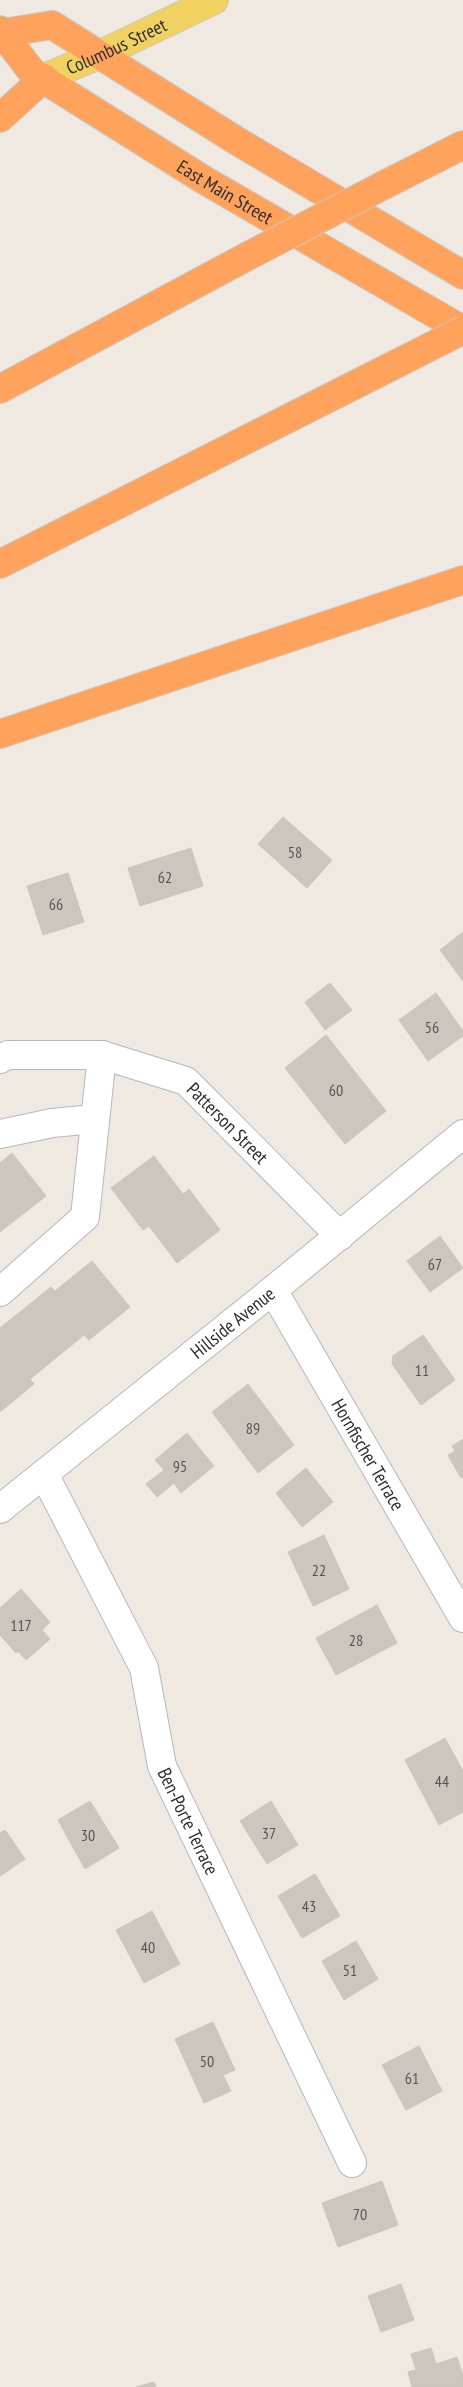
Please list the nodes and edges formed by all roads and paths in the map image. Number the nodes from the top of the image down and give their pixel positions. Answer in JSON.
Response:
{"nodes":[{"id":1,"x":214,"y":0,"type":"edge"},
{"id":2,"x":2,"y":31,"type":"edge"},
{"id":3,"x":99,"y":55,"type":"junction"},
{"id":4,"x":44,"y":78,"type":"junction"},
{"id":5,"x":0,"y":118,"type":"edge"},
{"id":6,"x":463,"y":145,"type":"edge"},
{"id":7,"x":463,"y":275,"type":"edge"},
{"id":8,"x":463,"y":330,"type":"edge"},
{"id":9,"x":0,"y":389,"type":"edge"},
{"id":10,"x":0,"y":564,"type":"edge"},
{"id":11,"x":463,"y":580,"type":"edge"},
{"id":12,"x":0,"y":734,"type":"edge"},
{"id":13,"x":102,"y":1055,"type":"junction"},
{"id":14,"x":0,"y":1059,"type":"edge"},
{"id":15,"x":95,"y":1119,"type":"junction"},
{"id":16,"x":0,"y":1134,"type":"edge"},
{"id":17,"x":463,"y":1134,"type":"edge"},
{"id":18,"x":340,"y":1236,"type":"junction"},
{"id":19,"x":273,"y":1290,"type":"junction"},
{"id":20,"x":0,"y":1292,"type":"edge"},
{"id":21,"x":44,"y":1474,"type":"junction"},
{"id":22,"x":0,"y":1509,"type":"edge"},
{"id":23,"x":463,"y":1618,"type":"edge"},
{"id":24,"x":352,"y":2163,"type":"dead end"}],
"edges":[{"from":1,"to":3,"type":"main road","name":"Columbus Street"},
{"from":2,"to":3,"type":"highway","name":"East Main Street"},
{"from":2,"to":4,"type":"highway","name":"East Main Street"},
{"from":3,"to":4,"type":"main road","name":"Columbus Street"},
{"from":3,"to":7,"type":"highway","name":"East Main Street"},
{"from":4,"to":5,"type":"highway"},
{"from":4,"to":8,"type":"highway","name":"East Main Street"},
{"from":6,"to":9,"type":"highway","bridge":true},
{"from":8,"to":10,"type":"highway","bridge":true},
{"from":11,"to":12,"type":"highway"},
{"from":13,"to":14,"type":"street","name":"Patterson Street"},
{"from":13,"to":15,"type":"street"},
{"from":13,"to":18,"type":"street","name":"Patterson Street"},
{"from":15,"to":16,"type":"street"},
{"from":15,"to":20,"type":"street"},
{"from":17,"to":18,"type":"street","name":"Hillside Avenue"},
{"from":18,"to":19,"type":"street","name":"Hillside Avenue"},
{"from":19,"to":21,"type":"street","name":"Hillside Avenue"},
{"from":19,"to":23,"type":"street","name":"Hornfischer Terrace"},
{"from":21,"to":22,"type":"street","name":"Hillside Avenue"},
{"from":21,"to":24,"type":"street","name":"Ben-Porte Terrace"}]}
